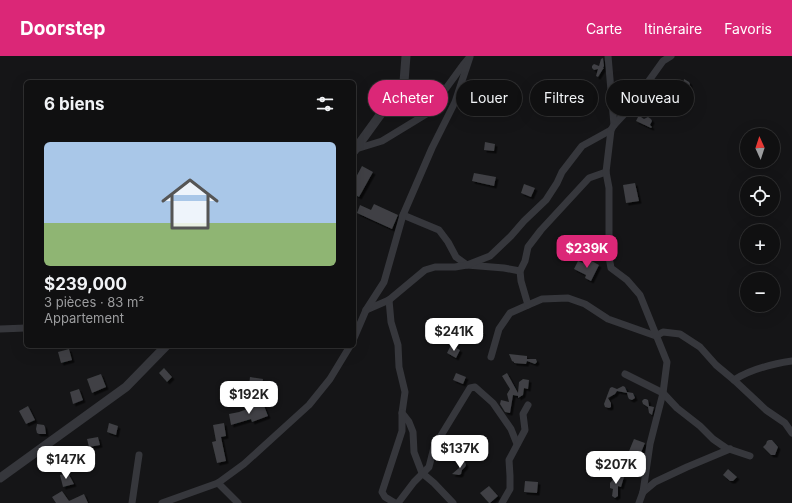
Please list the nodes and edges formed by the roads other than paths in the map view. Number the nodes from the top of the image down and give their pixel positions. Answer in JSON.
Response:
{"nodes":[{"id":1,"x":406,"y":56,"type":"edge"},
{"id":2,"x":608,"y":56,"type":"edge"},
{"id":3,"x":671,"y":56,"type":"edge"},
{"id":4,"x":471,"y":57,"type":"edge"},
{"id":5,"x":613,"y":127,"type":"junction"},
{"id":6,"x":356,"y":149,"type":"edge"},
{"id":7,"x":356,"y":150,"type":"edge"},
{"id":8,"x":606,"y":172,"type":"junction"},
{"id":9,"x":403,"y":215,"type":"junction"},
{"id":10,"x":467,"y":265,"type":"junction"},
{"id":11,"x":520,"y":271,"type":"junction"},
{"id":12,"x":389,"y":300,"type":"junction"},
{"id":13,"x":528,"y":305,"type":"junction"},
{"id":14,"x":366,"y":310,"type":"junction"},
{"id":15,"x":24,"y":328,"type":"edge"},
{"id":16,"x":0,"y":330,"type":"edge"},
{"id":17,"x":356,"y":333,"type":"edge"},
{"id":18,"x":656,"y":336,"type":"junction"},
{"id":19,"x":164,"y":348,"type":"edge"},
{"id":20,"x":349,"y":348,"type":"edge"},
{"id":21,"x":491,"y":357,"type":"dead end"},
{"id":22,"x":792,"y":361,"type":"edge"},
{"id":23,"x":625,"y":374,"type":"dead end"},
{"id":24,"x":734,"y":380,"type":"junction"},
{"id":25,"x":663,"y":393,"type":"junction"},
{"id":26,"x":528,"y":405,"type":"dead end"},
{"id":27,"x":402,"y":413,"type":"junction"},
{"id":28,"x":792,"y":433,"type":"edge"},
{"id":29,"x":517,"y":444,"type":"junction"},
{"id":30,"x":730,"y":449,"type":"junction"},
{"id":31,"x":139,"y":455,"type":"dead end"},
{"id":32,"x":750,"y":456,"type":"dead end"},
{"id":33,"x":422,"y":474,"type":"junction"},
{"id":34,"x":0,"y":478,"type":"edge"},
{"id":35,"x":218,"y":483,"type":"junction"},
{"id":36,"x":644,"y":492,"type":"junction"},
{"id":37,"x":132,"y":503,"type":"edge"},
{"id":38,"x":162,"y":503,"type":"edge"},
{"id":39,"x":238,"y":503,"type":"edge"},
{"id":40,"x":396,"y":503,"type":"edge"},
{"id":41,"x":453,"y":503,"type":"edge"},
{"id":42,"x":502,"y":503,"type":"edge"},
{"id":43,"x":639,"y":503,"type":"edge"}],
"edges":[{"from":1,"to":6,"type":"street"},
{"from":2,"to":5,"type":"street"},
{"from":3,"to":5,"type":"street"},
{"from":4,"to":7,"type":"street"},
{"from":4,"to":9,"type":"street"},
{"from":5,"to":8,"type":"street"},
{"from":5,"to":10,"type":"street"},
{"from":8,"to":11,"type":"street"},
{"from":8,"to":18,"type":"street"},
{"from":9,"to":10,"type":"street"},
{"from":9,"to":14,"type":"street"},
{"from":10,"to":11,"type":"street"},
{"from":10,"to":12,"type":"street"},
{"from":11,"to":13,"type":"street"},
{"from":12,"to":14,"type":"street"},
{"from":12,"to":27,"type":"street"},
{"from":13,"to":18,"type":"street"},
{"from":13,"to":21,"type":"street"},
{"from":14,"to":17,"type":"street"},
{"from":15,"to":16,"type":"street"},
{"from":18,"to":24,"type":"street"},
{"from":18,"to":25,"type":"street"},
{"from":19,"to":34,"type":"street"},
{"from":20,"to":35,"type":"street"},
{"from":22,"to":24,"type":"street"},
{"from":23,"to":25,"type":"street"},
{"from":24,"to":28,"type":"street"},
{"from":25,"to":30,"type":"street"},
{"from":25,"to":36,"type":"street"},
{"from":26,"to":29,"type":"street"},
{"from":27,"to":33,"type":"street"},
{"from":27,"to":40,"type":"street"},
{"from":29,"to":33,"type":"street"},
{"from":29,"to":42,"type":"street"},
{"from":30,"to":32,"type":"street"},
{"from":30,"to":36,"type":"street"},
{"from":31,"to":37,"type":"street"},
{"from":33,"to":40,"type":"street"},
{"from":33,"to":41,"type":"street"},
{"from":35,"to":38,"type":"street"},
{"from":35,"to":39,"type":"street"},
{"from":36,"to":43,"type":"street"}]}
